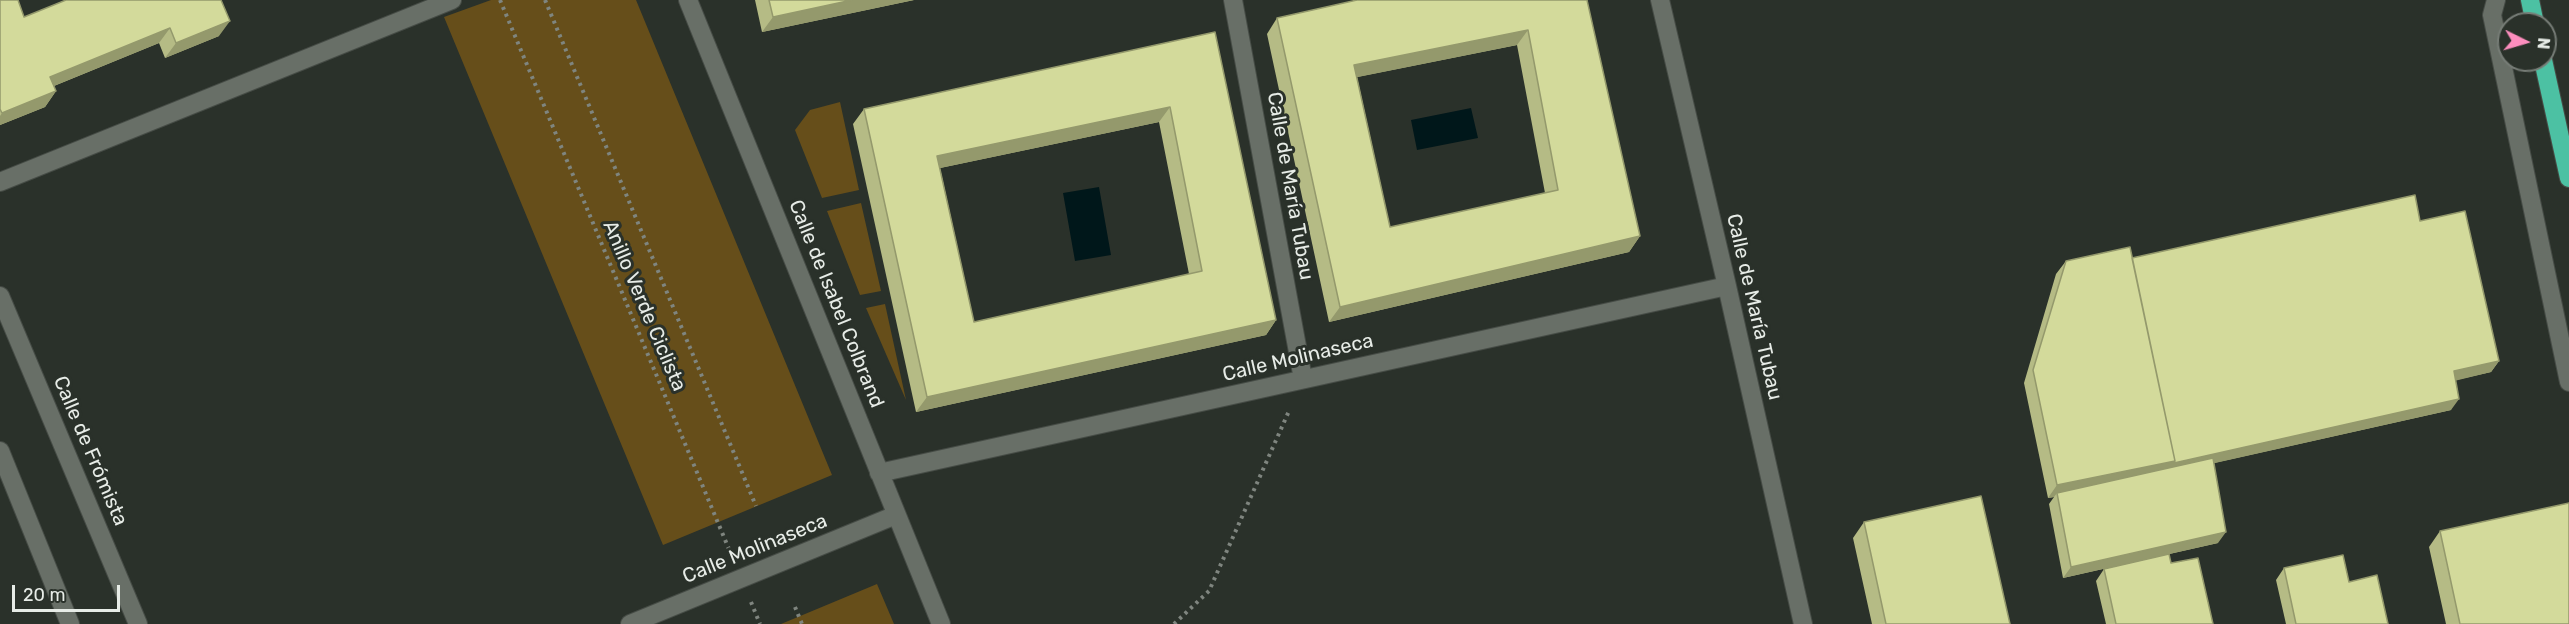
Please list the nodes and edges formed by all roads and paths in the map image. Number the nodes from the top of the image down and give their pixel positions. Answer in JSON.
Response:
{"nodes":[{"id":1,"x":452,"y":0,"type":"edge"},
{"id":2,"x":500,"y":0,"type":"edge"},
{"id":3,"x":545,"y":0,"type":"edge"},
{"id":4,"x":688,"y":0,"type":"edge"},
{"id":5,"x":1233,"y":0,"type":"edge"},
{"id":6,"x":1659,"y":0,"type":"edge"},
{"id":7,"x":2496,"y":0,"type":"edge"},
{"id":8,"x":2546,"y":72,"type":"edge"},
{"id":9,"x":2569,"y":178,"type":"edge"},
{"id":10,"x":0,"y":182,"type":"edge"},
{"id":11,"x":1727,"y":286,"type":"junction"},
{"id":12,"x":0,"y":296,"type":"edge"},
{"id":13,"x":1303,"y":379,"type":"junction"},
{"id":14,"x":2569,"y":382,"type":"edge"},
{"id":15,"x":0,"y":451,"type":"edge"},
{"id":16,"x":879,"y":473,"type":"junction"},
{"id":17,"x":756,"y":506,"type":"dead end"},
{"id":18,"x":896,"y":515,"type":"junction"},
{"id":19,"x":741,"y":579,"type":"junction"},
{"id":20,"x":795,"y":607,"type":"dead end"},
{"id":21,"x":70,"y":624,"type":"edge"},
{"id":22,"x":138,"y":624,"type":"edge"},
{"id":23,"x":630,"y":624,"type":"edge"},
{"id":24,"x":760,"y":624,"type":"edge"},
{"id":25,"x":802,"y":624,"type":"edge"},
{"id":26,"x":941,"y":624,"type":"edge"},
{"id":27,"x":1174,"y":624,"type":"edge"},
{"id":28,"x":1803,"y":624,"type":"edge"}],
"edges":[{"from":1,"to":10,"type":"street"},
{"from":2,"to":19,"type":"path","name":"Anillo Verde Ciclista"},
{"from":3,"to":17,"type":"path"},
{"from":4,"to":16,"type":"street","name":"Calle de Isabel Colbrand"},
{"from":5,"to":13,"type":"street","name":"Calle de María Tubau"},
{"from":6,"to":11,"type":"street","name":"Calle de María Tubau"},
{"from":7,"to":14,"type":"street"},
{"from":8,"to":9,"type":"highway"},
{"from":11,"to":13,"type":"street","name":"Calle Molinaseca"},
{"from":11,"to":28,"type":"street","name":"Calle de María Tubau"},
{"from":12,"to":22,"type":"street","name":"Calle de Frómista"},
{"from":13,"to":16,"type":"street","name":"Calle Molinaseca"},
{"from":13,"to":27,"type":"path"},
{"from":15,"to":21,"type":"street"},
{"from":16,"to":18,"type":"street","name":"Calle de Isabel Colbrand"},
{"from":18,"to":19,"type":"street","name":"Calle Molinaseca"},
{"from":18,"to":26,"type":"street","name":"Calle de Isabel Colbrand"},
{"from":19,"to":23,"type":"street","name":"Calle Molinaseca"},
{"from":19,"to":24,"type":"path","name":"Anillo Verde Ciclista"},
{"from":20,"to":25,"type":"path"}]}
